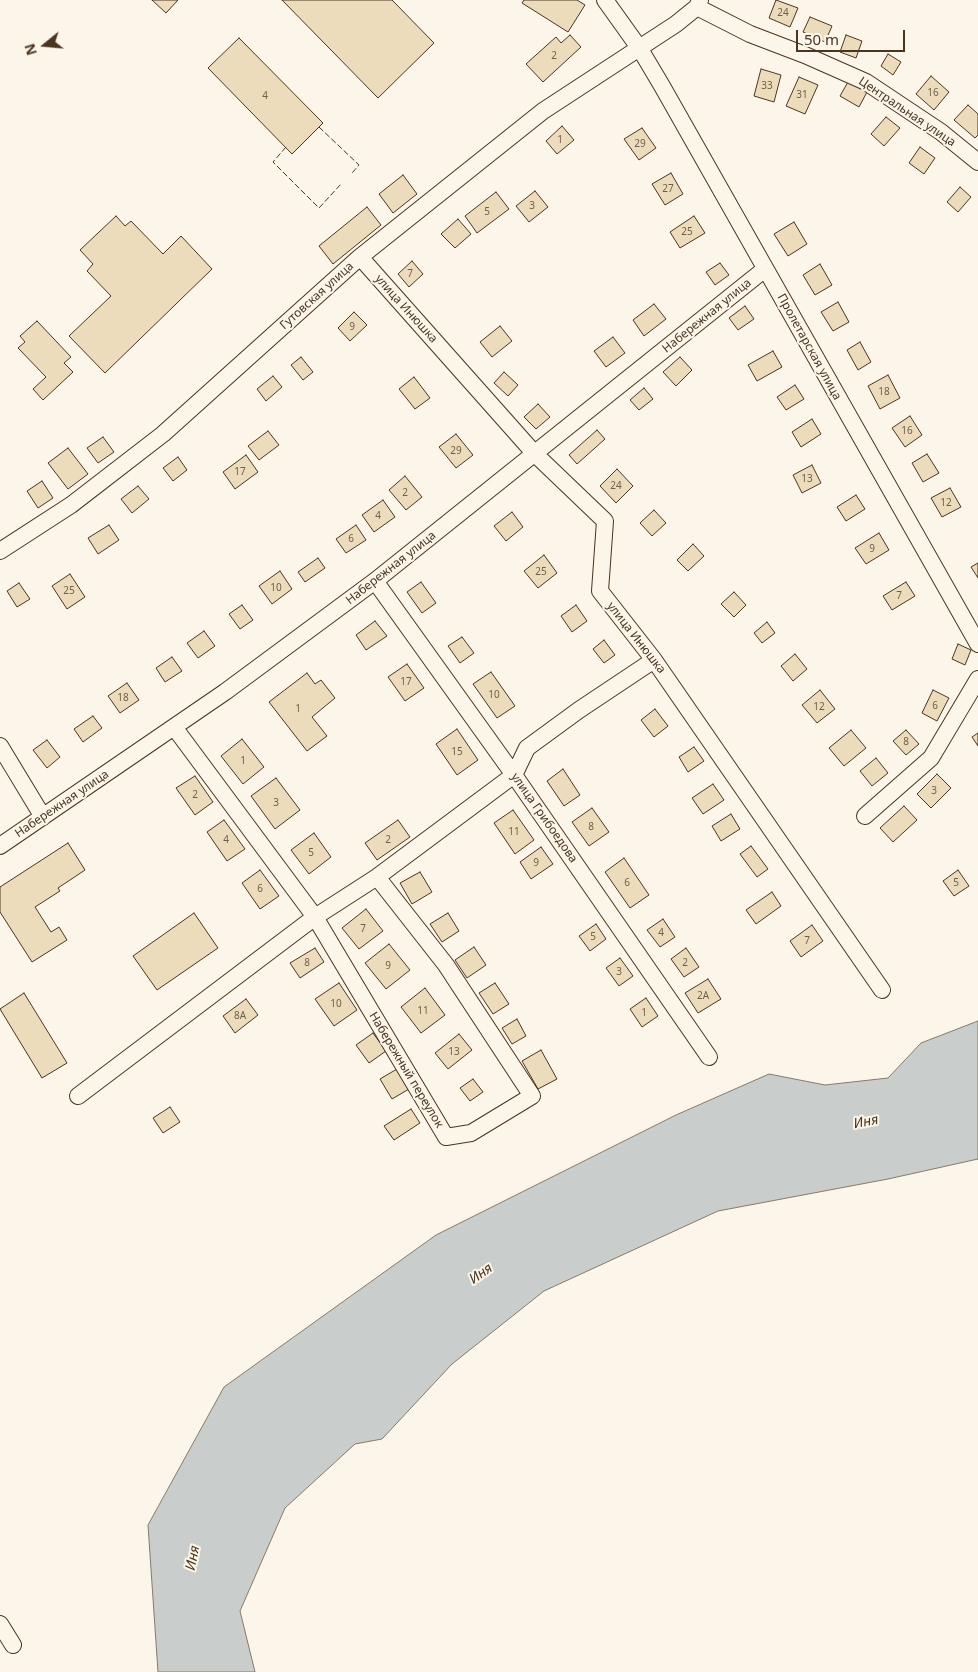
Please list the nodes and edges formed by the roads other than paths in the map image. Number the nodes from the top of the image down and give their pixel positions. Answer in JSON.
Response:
{"nodes":[{"id":1,"x":605,"y":0,"type":"edge"},
{"id":2,"x":698,"y":3,"type":"edge"},
{"id":3,"x":640,"y":49,"type":"junction"},
{"id":4,"x":978,"y":162,"type":"edge"},
{"id":5,"x":360,"y":257,"type":"junction"},
{"id":6,"x":766,"y":269,"type":"junction"},
{"id":7,"x":535,"y":454,"type":"junction"},
{"id":8,"x":0,"y":551,"type":"edge"},
{"id":9,"x":375,"y":581,"type":"junction"},
{"id":10,"x":978,"y":644,"type":"edge"},
{"id":11,"x":654,"y":660,"type":"junction"},
{"id":12,"x":978,"y":679,"type":"edge"},
{"id":13,"x":174,"y":727,"type":"junction"},
{"id":14,"x":0,"y":746,"type":"edge"},
{"id":15,"x":514,"y":775,"type":"junction"},
{"id":16,"x":865,"y":816,"type":"dead end"},
{"id":17,"x":43,"y":817,"type":"junction"},
{"id":18,"x":0,"y":846,"type":"edge"},
{"id":19,"x":377,"y":877,"type":"junction"},
{"id":20,"x":315,"y":917,"type":"junction"},
{"id":21,"x":882,"y":990,"type":"dead end"},
{"id":22,"x":709,"y":1057,"type":"dead end"},
{"id":23,"x":78,"y":1096,"type":"dead end"},
{"id":24,"x":0,"y":1624,"type":"edge"},
{"id":25,"x":13,"y":1645,"type":"dead end"}],
"edges":[{"from":1,"to":3,"type":"street","name":"Пролетарская улица"},
{"from":2,"to":3,"type":"street","name":"Гутовская улица"},
{"from":2,"to":4,"type":"street","name":"Центральная улица"},
{"from":3,"to":5,"type":"street","name":"Гутовская улица"},
{"from":3,"to":6,"type":"street","name":"Пролетарская улица"},
{"from":5,"to":7,"type":"street","name":"улица Инюшка"},
{"from":5,"to":8,"type":"street","name":"Гутовская улица"},
{"from":6,"to":7,"type":"street","name":"Набережная улица"},
{"from":6,"to":10,"type":"street","name":"Пролетарская улица"},
{"from":7,"to":9,"type":"street","name":"Набережная улица"},
{"from":7,"to":11,"type":"street","name":"улица Инюшка"},
{"from":9,"to":13,"type":"street","name":"Набережная улица"},
{"from":9,"to":15,"type":"street","name":"улица Грибоедова"},
{"from":11,"to":15,"type":"street"},
{"from":11,"to":21,"type":"street","name":"улица Инюшка"},
{"from":12,"to":16,"type":"street"},
{"from":13,"to":17,"type":"street","name":"Набережная улица"},
{"from":13,"to":20,"type":"street","name":"Набережный переулок"},
{"from":14,"to":17,"type":"street"},
{"from":15,"to":19,"type":"street"},
{"from":15,"to":22,"type":"street","name":"улица Грибоедова"},
{"from":17,"to":18,"type":"street","name":"Набережная улица"},
{"from":19,"to":20,"type":"street"},
{"from":19,"to":20,"type":"street","name":"Набережный переулок"},
{"from":20,"to":23,"type":"street"},
{"from":24,"to":25,"type":"street"}]}
